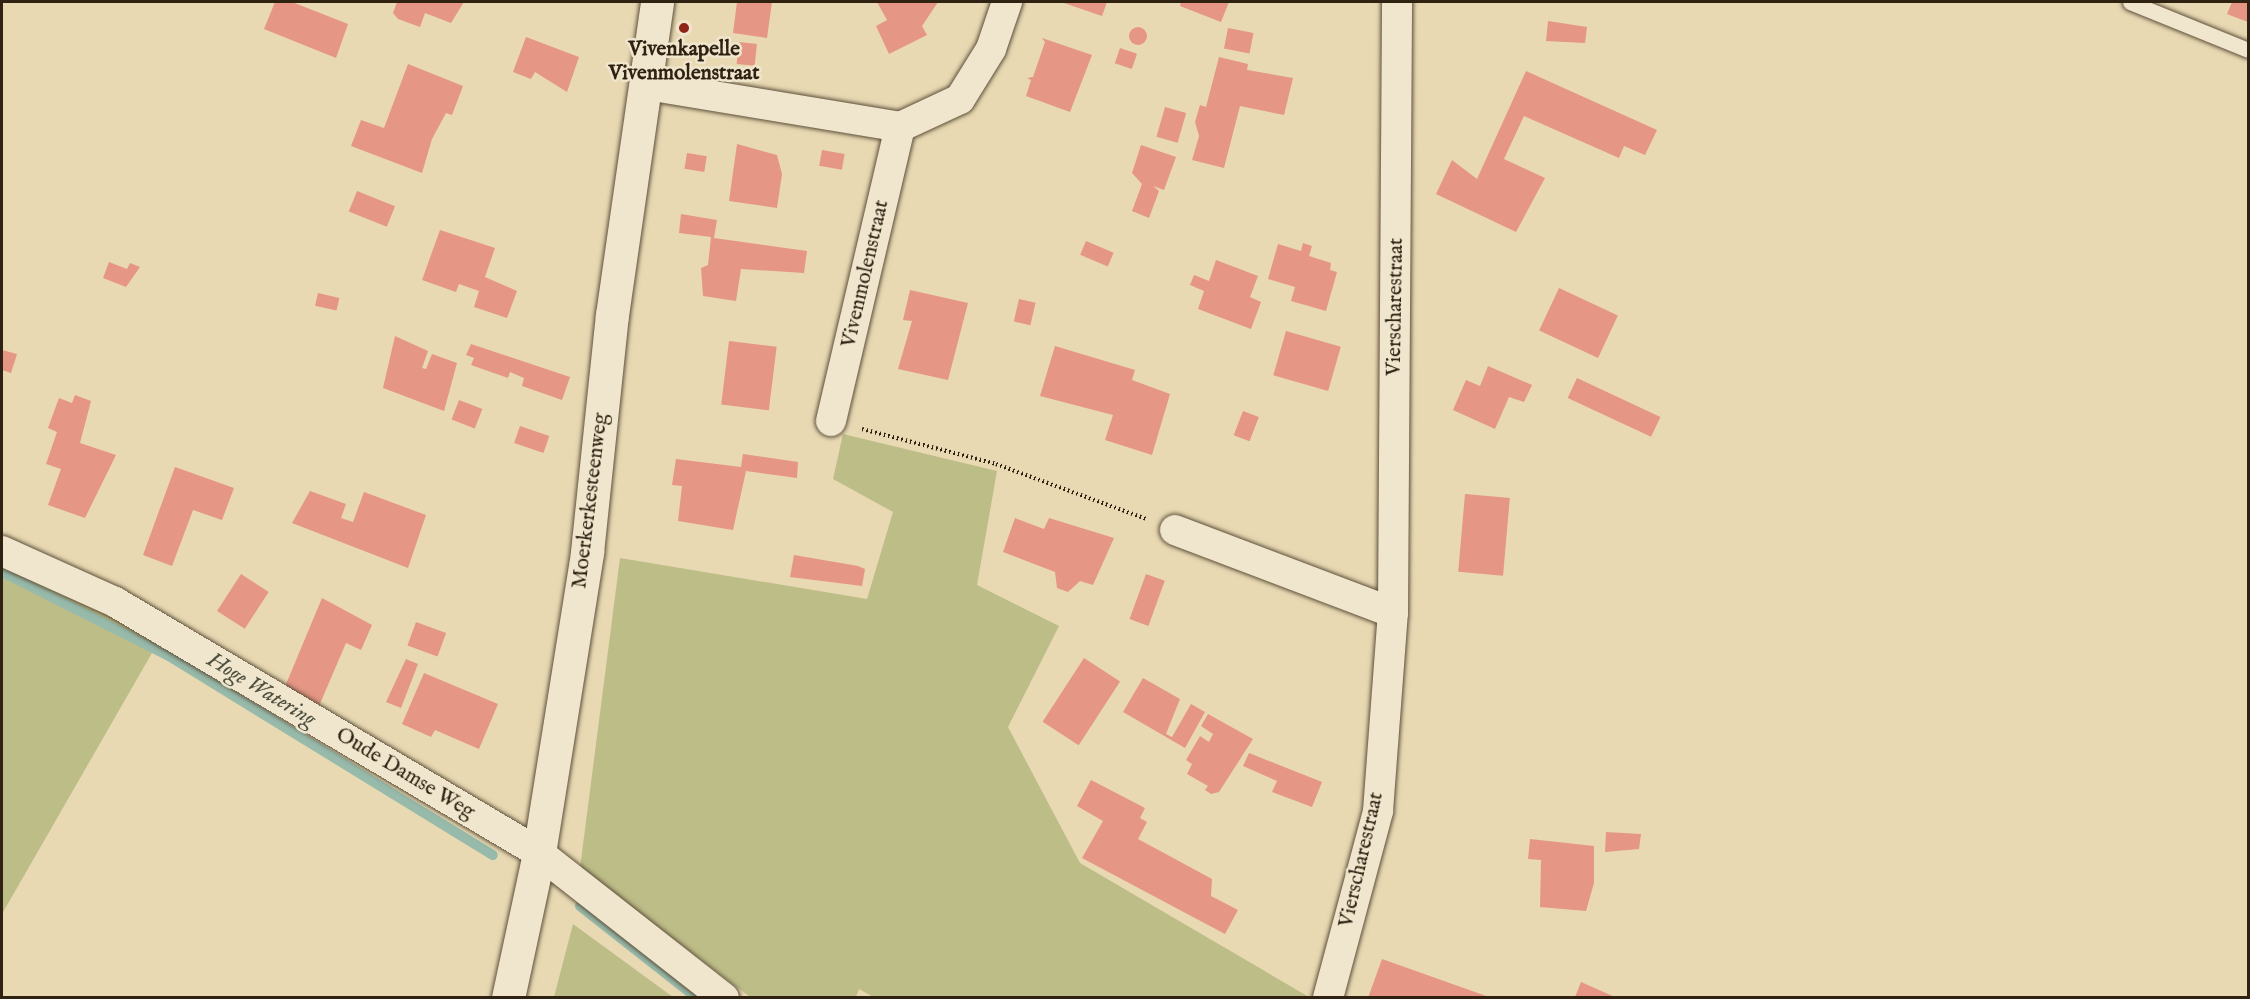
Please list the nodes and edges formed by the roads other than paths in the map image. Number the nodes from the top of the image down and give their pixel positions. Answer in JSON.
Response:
{"nodes":[{"id":1,"x":657,"y":2,"type":"edge"},
{"id":2,"x":1007,"y":2,"type":"edge"},
{"id":3,"x":1396,"y":2,"type":"edge"},
{"id":4,"x":2130,"y":2,"type":"edge"},
{"id":5,"x":2248,"y":50,"type":"edge"},
{"id":6,"x":646,"y":85,"type":"junction"},
{"id":7,"x":900,"y":127,"type":"junction"},
{"id":8,"x":831,"y":421,"type":"road end"},
{"id":9,"x":1175,"y":530,"type":"road end"},
{"id":10,"x":2,"y":550,"type":"edge"},
{"id":11,"x":1393,"y":613,"type":"junction"},
{"id":12,"x":539,"y":852,"type":"junction"},
{"id":13,"x":507,"y":998,"type":"edge"},
{"id":14,"x":724,"y":998,"type":"edge"},
{"id":15,"x":1328,"y":998,"type":"edge"}],
"edges":[{"from":1,"to":6,"type":"street","name":"Moerkerkesteenweg"},
{"from":2,"to":7,"type":"street"},
{"from":3,"to":11,"type":"street","name":"Vierscharestraat"},
{"from":4,"to":5,"type":"lane"},
{"from":6,"to":7,"type":"street"},
{"from":6,"to":12,"type":"street","name":"Moerkerkesteenweg"},
{"from":7,"to":8,"type":"street","name":"Vivenmolenstraat"},
{"from":9,"to":11,"type":"street"},
{"from":10,"to":12,"type":"street","name":"Oude Damse Weg"},
{"from":11,"to":15,"type":"street","name":"Vierscharestraat"},
{"from":12,"to":13,"type":"street","name":"Moerkerkesteenweg"},
{"from":12,"to":14,"type":"street","name":"Oude Damse Weg"}]}
